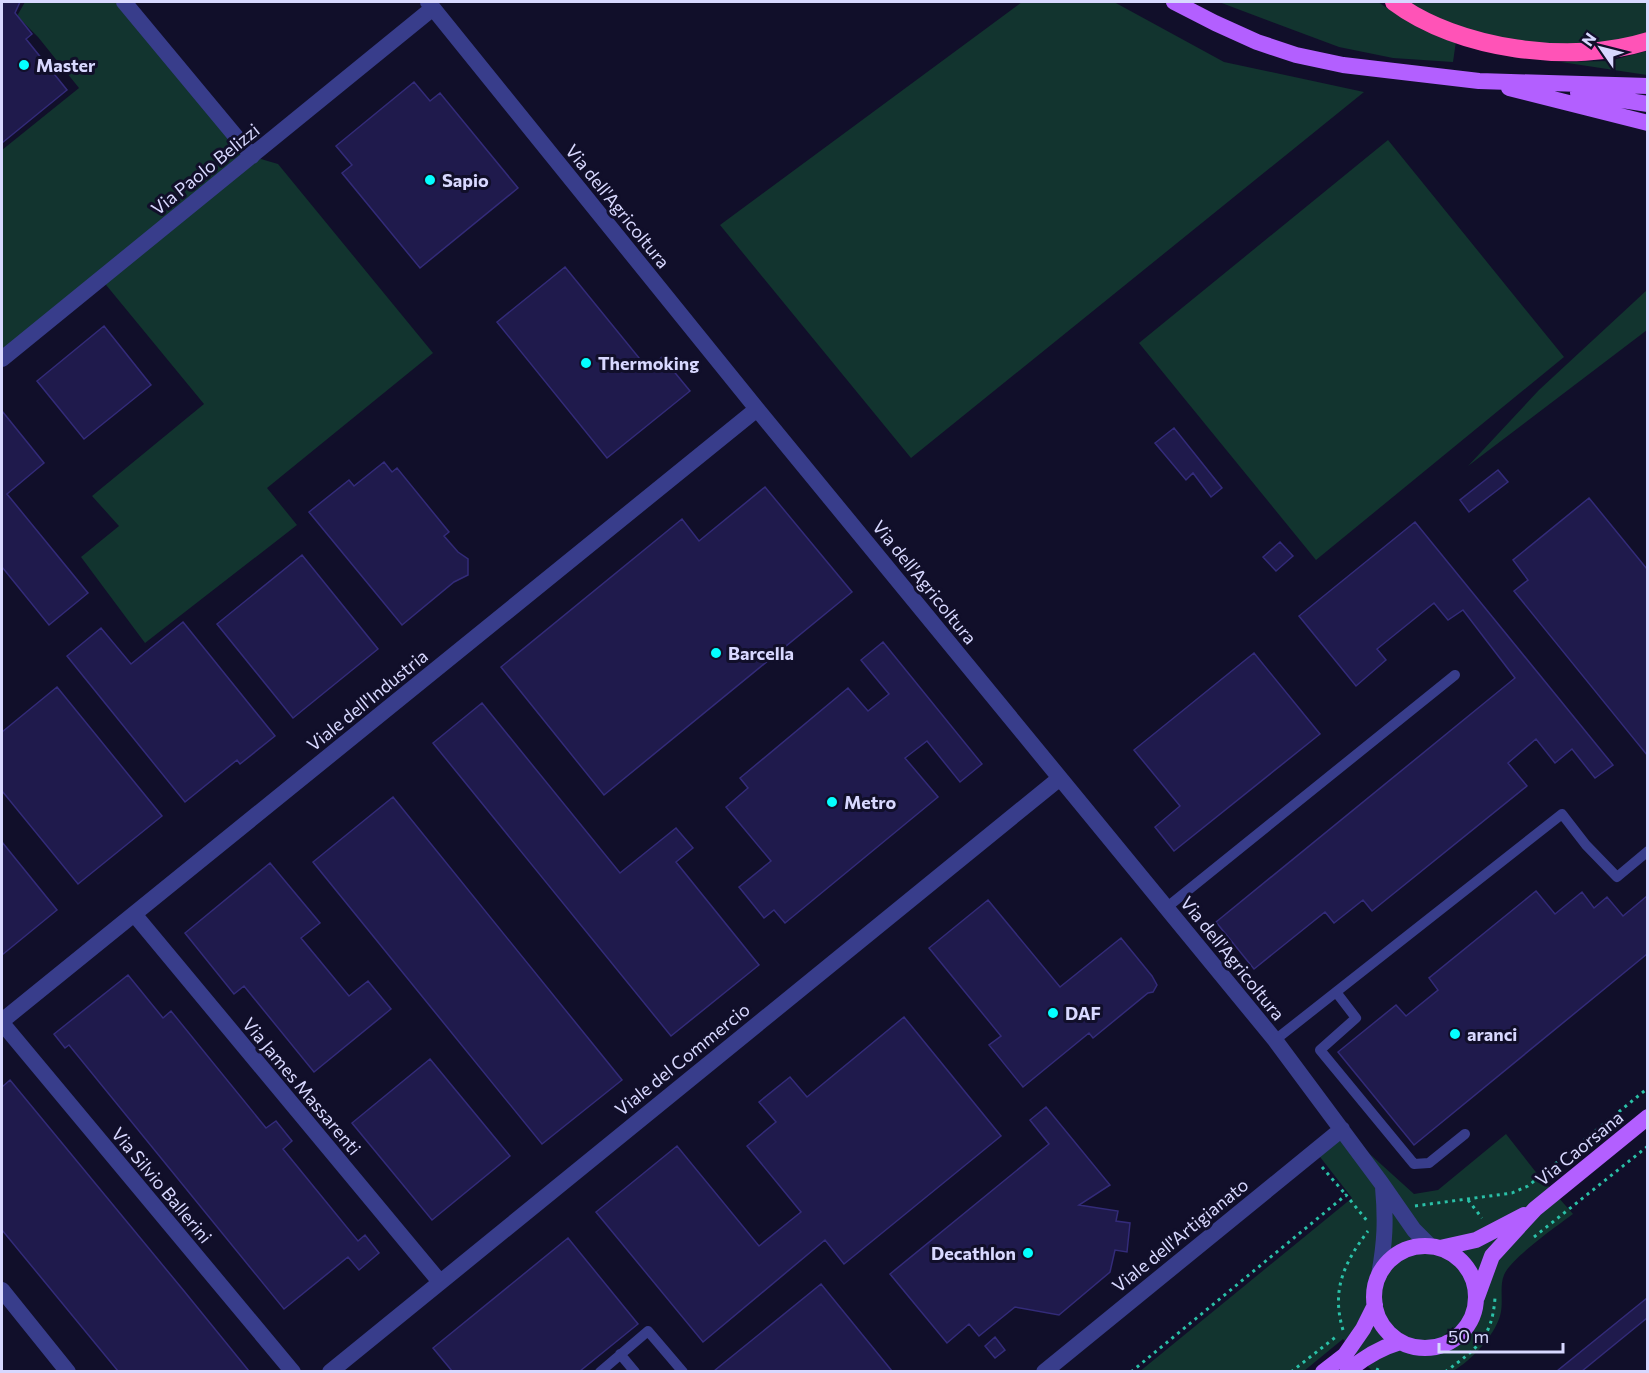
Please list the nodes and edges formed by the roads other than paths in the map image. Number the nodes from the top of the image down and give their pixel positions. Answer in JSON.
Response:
{"nodes":[{"id":1,"x":124,"y":2,"type":"edge"},
{"id":2,"x":1174,"y":2,"type":"edge"},
{"id":3,"x":1394,"y":2,"type":"edge"},
{"id":4,"x":430,"y":5,"type":"edge"},
{"id":5,"x":1647,"y":41,"type":"edge"},
{"id":6,"x":1479,"y":81,"type":"junction"},
{"id":7,"x":1647,"y":86,"type":"edge"},
{"id":8,"x":1647,"y":104,"type":"edge"},
{"id":9,"x":1647,"y":123,"type":"edge"},
{"id":10,"x":252,"y":156,"type":"junction"},
{"id":11,"x":2,"y":359,"type":"edge"},
{"id":12,"x":757,"y":409,"type":"junction"},
{"id":13,"x":1455,"y":675,"type":"dead end"},
{"id":14,"x":1059,"y":778,"type":"junction"},
{"id":15,"x":1647,"y":851,"type":"edge"},
{"id":16,"x":1166,"y":908,"type":"junction"},
{"id":17,"x":134,"y":914,"type":"junction"},
{"id":18,"x":1336,"y":992,"type":"junction"},
{"id":19,"x":2,"y":1022,"type":"edge"},
{"id":20,"x":1275,"y":1040,"type":"junction"},
{"id":21,"x":1646,"y":1120,"type":"edge"},
{"id":22,"x":1342,"y":1129,"type":"junction"},
{"id":23,"x":1465,"y":1134,"type":"dead end"},
{"id":24,"x":1382,"y":1184,"type":"junction"},
{"id":25,"x":1535,"y":1209,"type":"junction"},
{"id":26,"x":1435,"y":1247,"type":"junction"},
{"id":27,"x":1379,"y":1275,"type":"junction"},
{"id":28,"x":440,"y":1282,"type":"junction"},
{"id":29,"x":2,"y":1290,"type":"edge"},
{"id":30,"x":1476,"y":1301,"type":"junction"},
{"id":31,"x":1375,"y":1305,"type":"junction"},
{"id":32,"x":1400,"y":1342,"type":"junction"},
{"id":33,"x":620,"y":1354,"type":"junction"},
{"id":34,"x":68,"y":1371,"type":"edge"},
{"id":35,"x":293,"y":1371,"type":"edge"},
{"id":36,"x":330,"y":1371,"type":"edge"},
{"id":37,"x":600,"y":1371,"type":"edge"},
{"id":38,"x":635,"y":1371,"type":"edge"},
{"id":39,"x":683,"y":1371,"type":"edge"},
{"id":40,"x":1044,"y":1371,"type":"edge"},
{"id":41,"x":1323,"y":1371,"type":"edge"},
{"id":42,"x":1347,"y":1371,"type":"edge"}],
"edges":[{"from":1,"to":10,"type":"street"},
{"from":2,"to":6,"type":"main road"},
{"from":3,"to":5,"type":"highway"},
{"from":4,"to":10,"type":"street","name":"Via Paolo Belizzi"},
{"from":4,"to":12,"type":"street","name":"Via dell'Agricoltura"},
{"from":6,"to":7,"type":"main road"},
{"from":6,"to":8,"type":"main road"},
{"from":6,"to":9,"type":"main road"},
{"from":10,"to":11,"type":"street","name":"Via Paolo Belizzi"},
{"from":12,"to":14,"type":"street","name":"Via dell'Agricoltura"},
{"from":12,"to":17,"type":"street","name":"Viale dell'Industria"},
{"from":13,"to":16,"type":"lane"},
{"from":14,"to":16,"type":"street","name":"Via dell'Agricoltura"},
{"from":14,"to":28,"type":"street","name":"Viale del Commercio"},
{"from":15,"to":18,"type":"lane"},
{"from":16,"to":20,"type":"street","name":"Via dell'Agricoltura"},
{"from":17,"to":19,"type":"street","name":"Viale dell'Industria"},
{"from":17,"to":28,"type":"street","name":"Via James Massarenti"},
{"from":18,"to":20,"type":"lane"},
{"from":18,"to":23,"type":"lane"},
{"from":19,"to":35,"type":"street","name":"Via Silvio Ballerini"},
{"from":20,"to":22,"type":"street","name":"Via dell'Agricoltura"},
{"from":21,"to":25,"type":"main road","name":"Via Caorsana"},
{"from":22,"to":24,"type":"street","name":"Via dell'Agricoltura"},
{"from":22,"to":40,"type":"street","name":"Viale dell'Artigianato"},
{"from":24,"to":26,"type":"street","name":"Via dell'Agricoltura"},
{"from":24,"to":27,"type":"street"},
{"from":25,"to":26,"type":"main road"},
{"from":25,"to":30,"type":"main road"},
{"from":26,"to":27,"type":"main road"},
{"from":26,"to":30,"type":"main road"},
{"from":27,"to":31,"type":"main road"},
{"from":28,"to":36,"type":"street","name":"Viale del Commercio"},
{"from":29,"to":34,"type":"street"},
{"from":30,"to":32,"type":"main road"},
{"from":31,"to":32,"type":"main road"},
{"from":31,"to":41,"type":"main road"},
{"from":32,"to":42,"type":"main road"},
{"from":33,"to":37,"type":"lane"},
{"from":33,"to":38,"type":"lane"},
{"from":33,"to":39,"type":"lane"}]}
